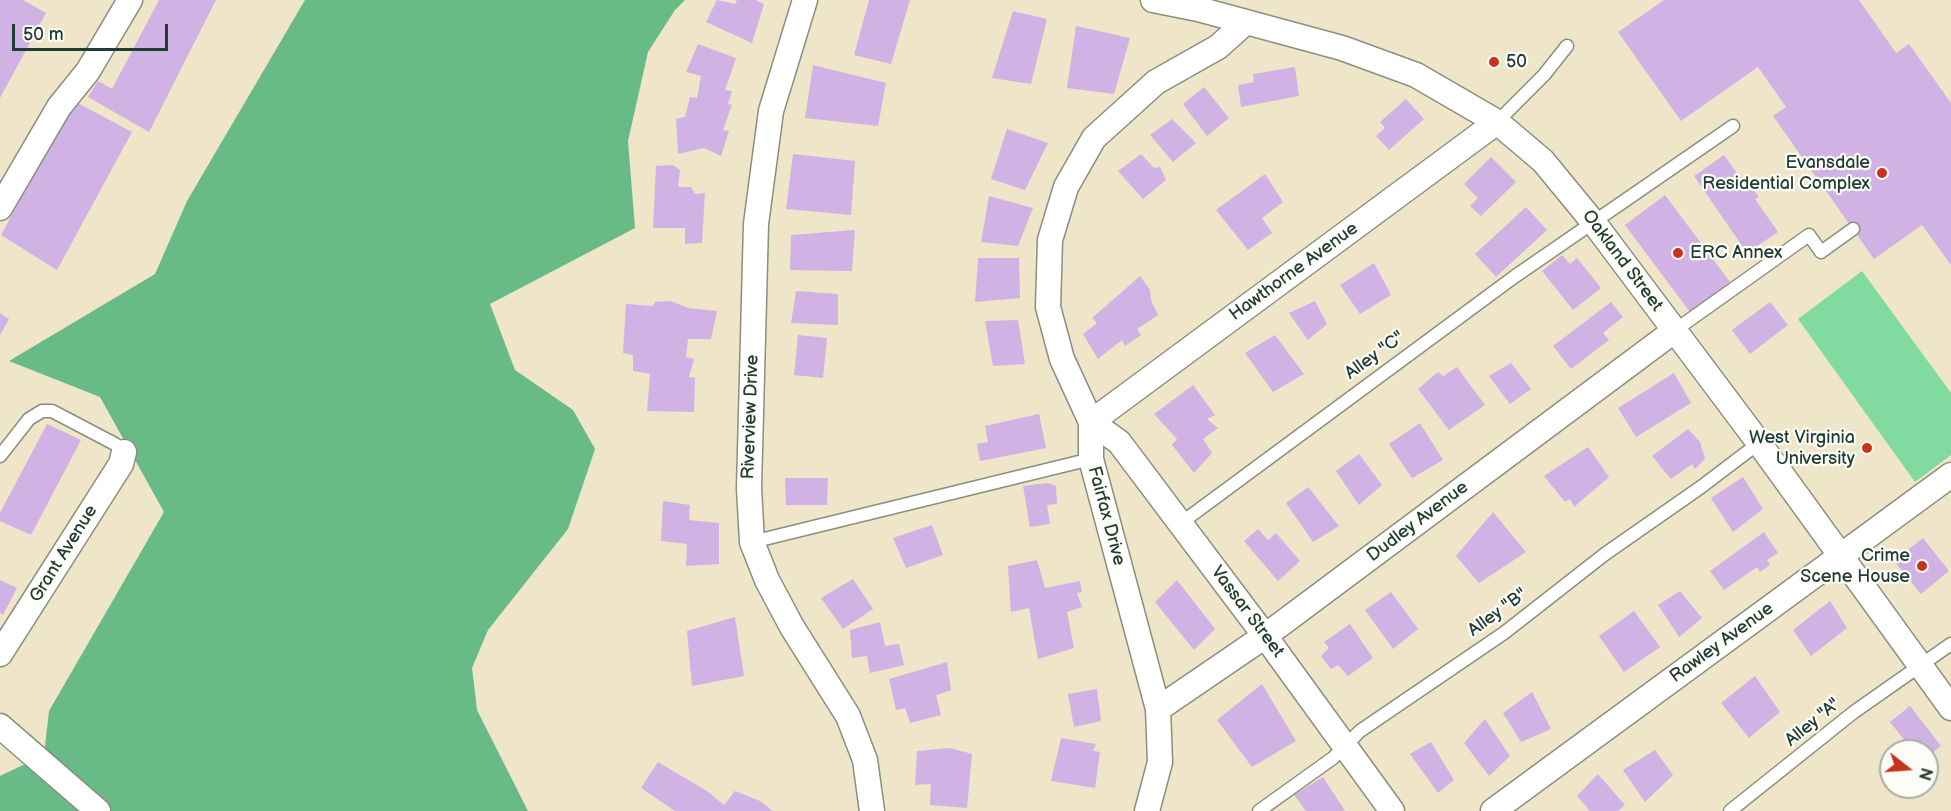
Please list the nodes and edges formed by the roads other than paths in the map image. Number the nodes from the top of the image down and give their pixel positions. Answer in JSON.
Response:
{"nodes":[{"id":1,"x":130,"y":0,"type":"edge"},
{"id":2,"x":805,"y":0,"type":"edge"},
{"id":3,"x":1153,"y":0,"type":"edge"},
{"id":4,"x":1246,"y":22,"type":"junction"},
{"id":5,"x":1567,"y":46,"type":"dead end"},
{"id":6,"x":1497,"y":122,"type":"junction"},
{"id":7,"x":1733,"y":126,"type":"dead end"},
{"id":8,"x":0,"y":208,"type":"edge"},
{"id":9,"x":1594,"y":224,"type":"junction"},
{"id":10,"x":1853,"y":230,"type":"dead end"},
{"id":11,"x":1674,"y":331,"type":"junction"},
{"id":12,"x":1091,"y":422,"type":"junction"},
{"id":13,"x":1759,"y":442,"type":"junction"},
{"id":14,"x":124,"y":452,"type":"joint"},
{"id":15,"x":0,"y":456,"type":"edge"},
{"id":16,"x":1091,"y":459,"type":"junction"},
{"id":17,"x":1951,"y":475,"type":"edge"},
{"id":18,"x":1181,"y":523,"type":"junction"},
{"id":19,"x":752,"y":542,"type":"junction"},
{"id":20,"x":1841,"y":556,"type":"junction"},
{"id":21,"x":1265,"y":636,"type":"junction"},
{"id":22,"x":1951,"y":644,"type":"edge"},
{"id":23,"x":0,"y":654,"type":"edge"},
{"id":24,"x":1920,"y":666,"type":"junction"},
{"id":25,"x":1951,"y":708,"type":"edge"},
{"id":26,"x":1158,"y":709,"type":"junction"},
{"id":27,"x":0,"y":726,"type":"edge"},
{"id":28,"x":1346,"y":745,"type":"junction"},
{"id":29,"x":98,"y":811,"type":"edge"},
{"id":30,"x":872,"y":811,"type":"edge"},
{"id":31,"x":1148,"y":811,"type":"edge"},
{"id":32,"x":1259,"y":811,"type":"edge"},
{"id":33,"x":1392,"y":811,"type":"edge"},
{"id":34,"x":1493,"y":811,"type":"edge"},
{"id":35,"x":1731,"y":811,"type":"edge"}],
"edges":[{"from":1,"to":8,"type":"street"},
{"from":2,"to":19,"type":"street","name":"Riverview Drive"},
{"from":3,"to":4,"type":"street","name":"Oakland Street"},
{"from":4,"to":6,"type":"street","name":"Oakland Street"},
{"from":4,"to":12,"type":"street","name":"Fairfax Drive"},
{"from":5,"to":6,"type":"lane"},
{"from":6,"to":9,"type":"street","name":"Oakland Street"},
{"from":6,"to":12,"type":"street","name":"Hawthorne Avenue"},
{"from":7,"to":9,"type":"lane","name":"Alley \"C\""},
{"from":9,"to":11,"type":"street","name":"Oakland Street"},
{"from":9,"to":18,"type":"lane","name":"Alley \"C\""},
{"from":10,"to":11,"type":"lane"},
{"from":11,"to":13,"type":"street","name":"Oakland Street"},
{"from":11,"to":21,"type":"street","name":"Dudley Avenue"},
{"from":12,"to":16,"type":"street","name":"Fairfax Drive"},
{"from":12,"to":18,"type":"street","name":"Vassar Street"},
{"from":13,"to":20,"type":"street","name":"Oakland Street"},
{"from":13,"to":28,"type":"lane","name":"Alley \"B\""},
{"from":14,"to":15,"type":"lane"},
{"from":14,"to":23,"type":"street","name":"Grant Avenue"},
{"from":16,"to":19,"type":"lane"},
{"from":16,"to":26,"type":"street","name":"Fairfax Drive"},
{"from":17,"to":20,"type":"street","name":"Rawley Avenue"},
{"from":18,"to":21,"type":"street","name":"Vassar Street"},
{"from":19,"to":30,"type":"street","name":"Riverview Drive"},
{"from":20,"to":24,"type":"street","name":"Oakland Street"},
{"from":20,"to":34,"type":"street","name":"Rawley Avenue"},
{"from":21,"to":26,"type":"street","name":"Dudley Avenue"},
{"from":21,"to":28,"type":"street","name":"Vassar Street"},
{"from":22,"to":24,"type":"lane","name":"Alley \"A\""},
{"from":24,"to":25,"type":"street","name":"Oakland Street"},
{"from":24,"to":35,"type":"lane","name":"Alley \"A\""},
{"from":26,"to":31,"type":"street","name":"Fairfax Drive"},
{"from":27,"to":29,"type":"street"},
{"from":28,"to":32,"type":"lane","name":"Alley \"B\""},
{"from":28,"to":33,"type":"street","name":"Vassar Street"}]}
